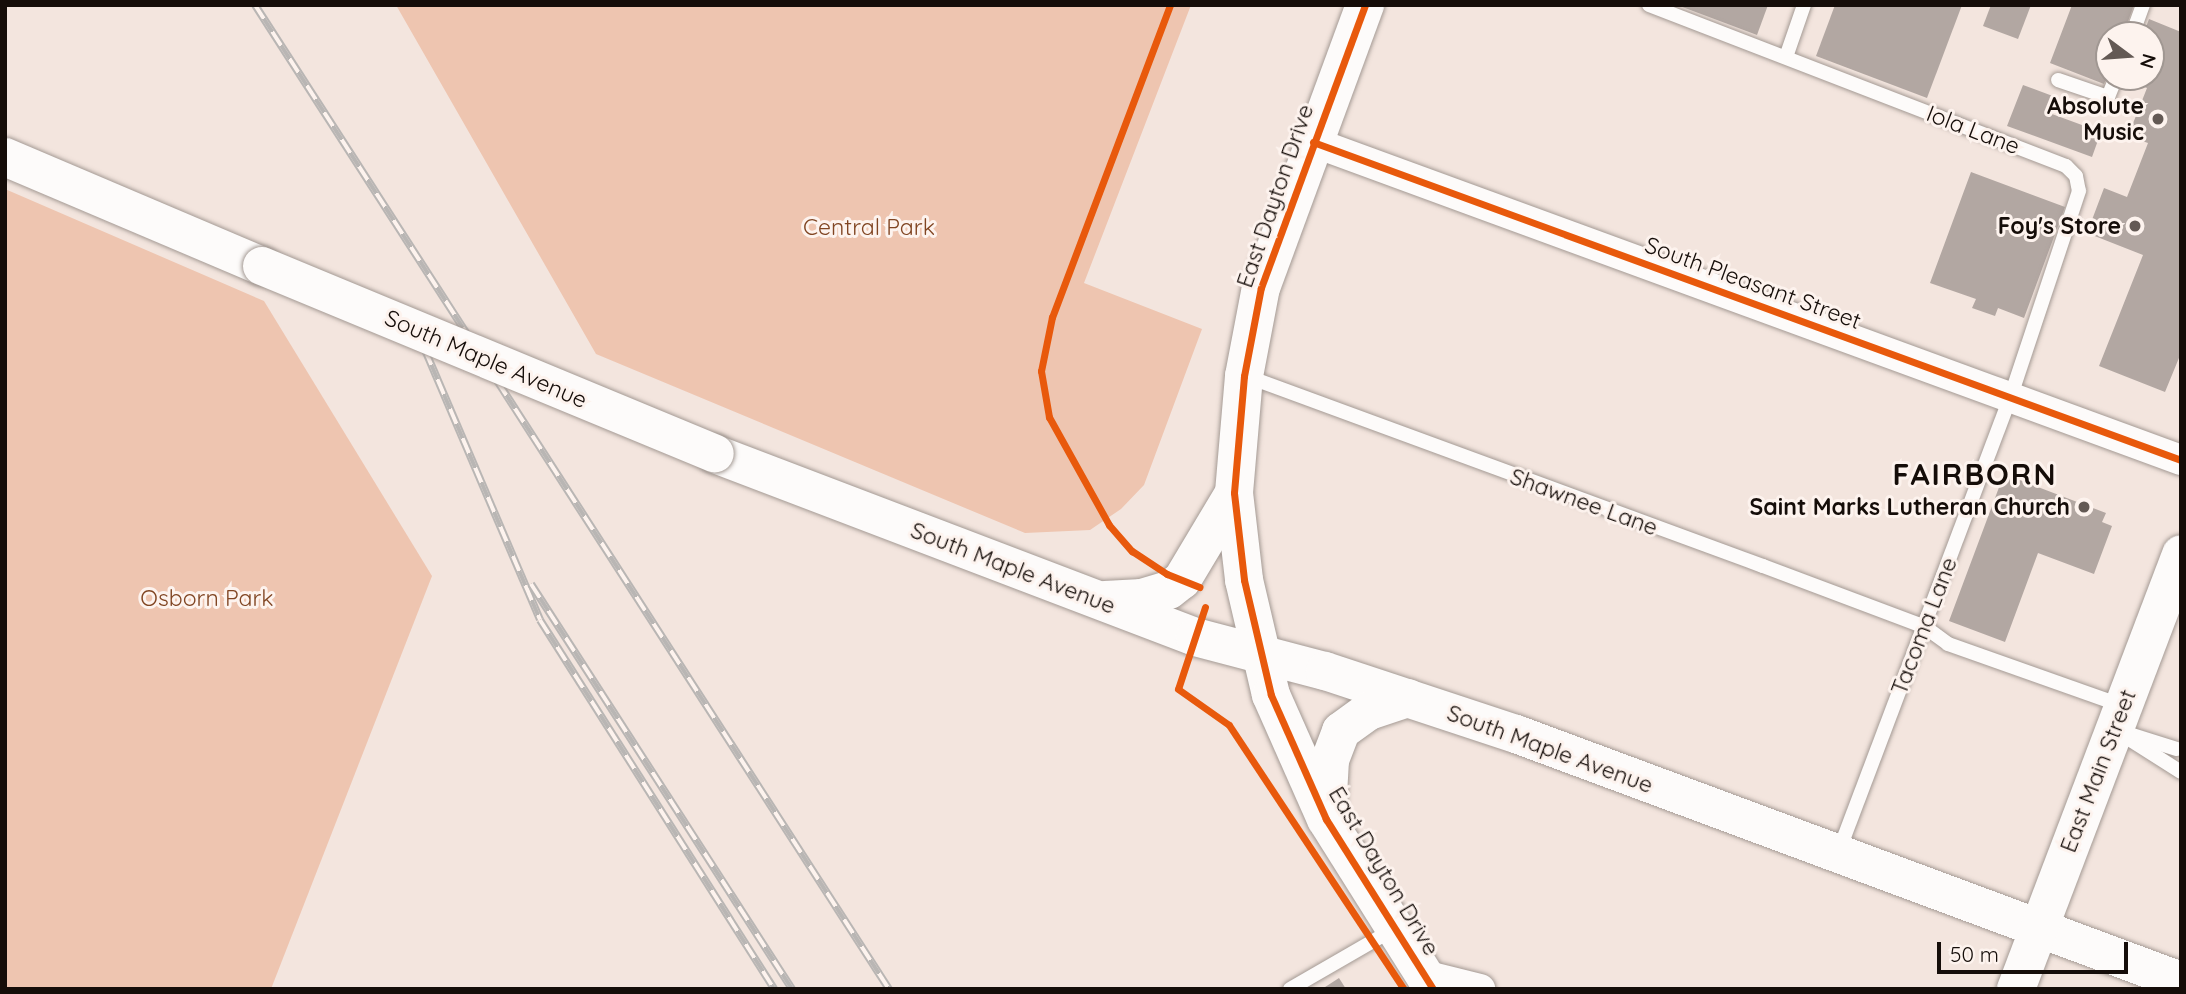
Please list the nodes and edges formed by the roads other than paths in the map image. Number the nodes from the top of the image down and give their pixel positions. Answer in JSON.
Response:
{"nodes":[{"id":1,"x":1365,"y":5,"type":"edge"},
{"id":2,"x":1649,"y":5,"type":"edge"},
{"id":3,"x":1804,"y":5,"type":"edge"},
{"id":4,"x":1786,"y":57,"type":"junction"},
{"id":5,"x":2058,"y":80,"type":"dead end"},
{"id":6,"x":2110,"y":91,"type":"edge"},
{"id":7,"x":1313,"y":142,"type":"junction"},
{"id":8,"x":5,"y":158,"type":"edge"},
{"id":9,"x":1244,"y":376,"type":"junction"},
{"id":10,"x":2010,"y":398,"type":"junction"},
{"id":11,"x":2181,"y":460,"type":"edge"},
{"id":12,"x":1234,"y":493,"type":"junction"},
{"id":13,"x":2181,"y":554,"type":"edge"},
{"id":14,"x":1100,"y":600,"type":"junction"},
{"id":15,"x":1925,"y":627,"type":"junction"},
{"id":16,"x":1259,"y":654,"type":"junction"},
{"id":17,"x":1408,"y":698,"type":"junction"},
{"id":18,"x":2118,"y":718,"type":"junction"},
{"id":19,"x":2176,"y":749,"type":"dead end"},
{"id":20,"x":2181,"y":772,"type":"edge"},
{"id":21,"x":1326,"y":819,"type":"junction"},
{"id":22,"x":1837,"y":854,"type":"junction"},
{"id":23,"x":1394,"y":929,"type":"junction"},
{"id":24,"x":2039,"y":929,"type":"junction"},
{"id":25,"x":2156,"y":980,"type":"edge"},
{"id":26,"x":1429,"y":982,"type":"edge"},
{"id":27,"x":1290,"y":989,"type":"edge"},
{"id":28,"x":1480,"y":989,"type":"edge"},
{"id":29,"x":2016,"y":989,"type":"edge"}],
"edges":[{"from":1,"to":7,"type":"main road","name":"East Dayton Drive"},
{"from":2,"to":4,"type":"lane","name":"Iola Lane"},
{"from":3,"to":4,"type":"lane"},
{"from":4,"to":10,"type":"lane","name":"Iola Lane"},
{"from":5,"to":6,"type":"lane"},
{"from":7,"to":9,"type":"main road","name":"East Dayton Drive"},
{"from":7,"to":10,"type":"street","name":"South Pleasant Street"},
{"from":8,"to":14,"type":"main road","name":"South Maple Avenue","bridge":true},
{"from":9,"to":12,"type":"main road","name":"East Dayton Drive"},
{"from":9,"to":15,"type":"lane","name":"Shawnee Lane"},
{"from":10,"to":11,"type":"street","name":"South Pleasant Street"},
{"from":10,"to":15,"type":"lane","name":"Tacoma Lane"},
{"from":12,"to":14,"type":"main road"},
{"from":12,"to":16,"type":"main road","name":"East Dayton Drive"},
{"from":13,"to":18,"type":"main road","name":"East Main Street"},
{"from":14,"to":16,"type":"main road","name":"South Maple Avenue"},
{"from":15,"to":18,"type":"lane","name":"Shawnee Lane"},
{"from":15,"to":22,"type":"lane","name":"Tacoma Lane"},
{"from":16,"to":17,"type":"main road","name":"South Maple Avenue"},
{"from":16,"to":21,"type":"main road","name":"East Dayton Drive"},
{"from":17,"to":21,"type":"main road"},
{"from":17,"to":22,"type":"main road","name":"South Maple Avenue"},
{"from":18,"to":19,"type":"lane"},
{"from":18,"to":20,"type":"lane"},
{"from":18,"to":24,"type":"main road","name":"East Main Street"},
{"from":21,"to":23,"type":"main road","name":"East Dayton Drive"},
{"from":22,"to":24,"type":"main road","name":"South Maple Avenue"},
{"from":23,"to":26,"type":"main road","name":"East Dayton Drive"},
{"from":23,"to":27,"type":"lane"},
{"from":24,"to":25,"type":"main road","name":"South Maple Avenue"},
{"from":24,"to":29,"type":"main road","name":"East Main Street"},
{"from":26,"to":28,"type":"street"}]}
